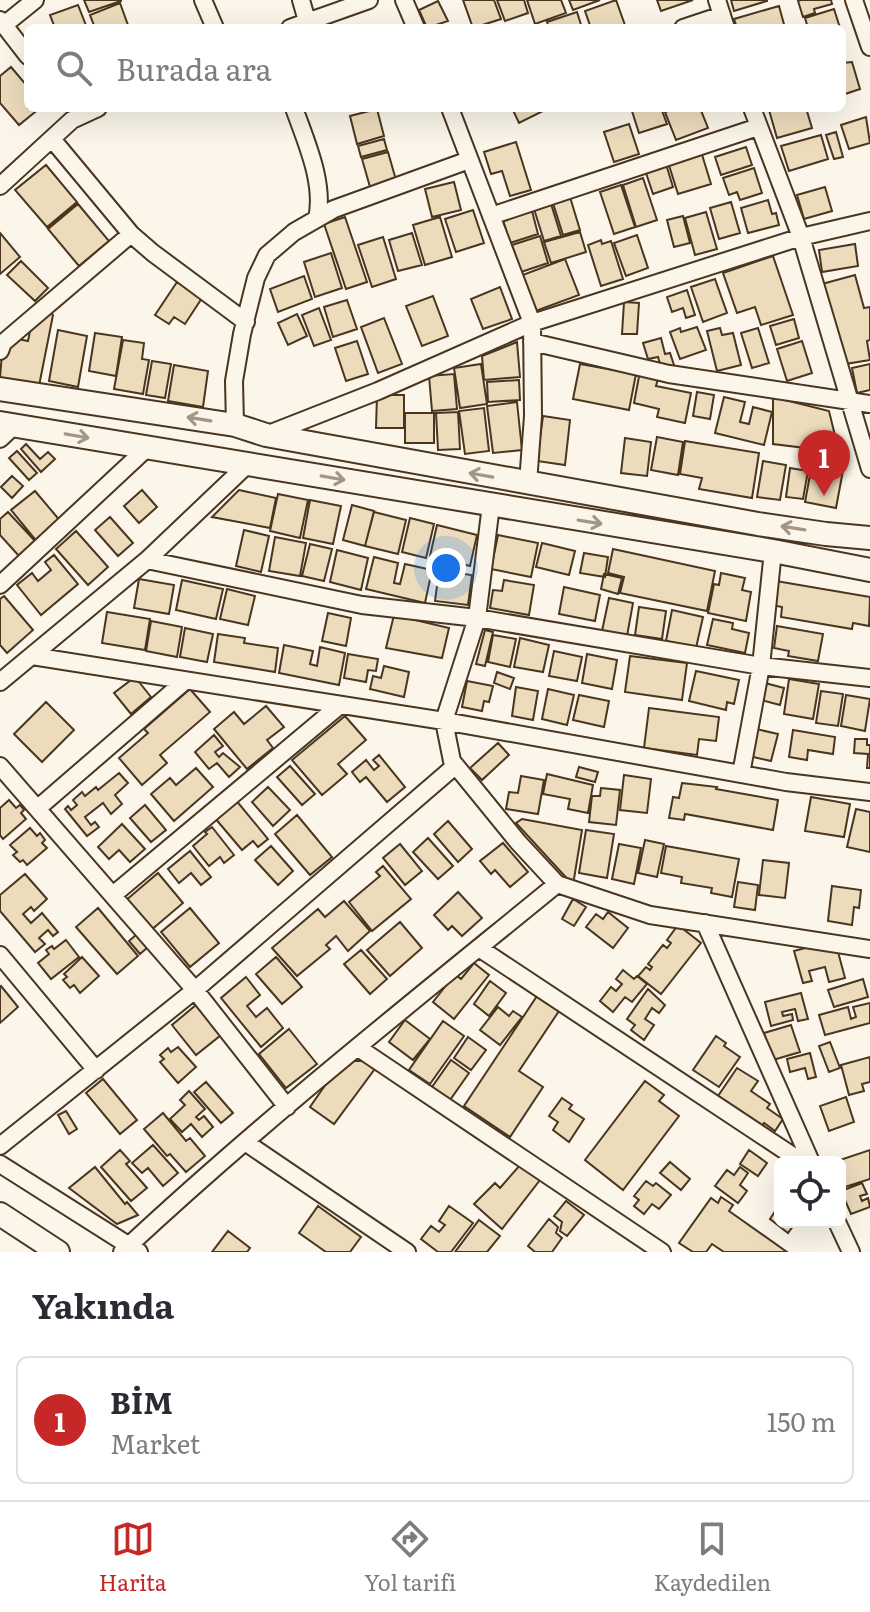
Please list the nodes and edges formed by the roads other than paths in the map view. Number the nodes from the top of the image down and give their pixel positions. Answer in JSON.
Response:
{"nodes":[{"id":1,"x":35,"y":0,"type":"edge"},
{"id":2,"x":203,"y":0,"type":"edge"},
{"id":3,"x":301,"y":0,"type":"edge"},
{"id":4,"x":369,"y":0,"type":"edge"},
{"id":5,"x":404,"y":0,"type":"edge"},
{"id":6,"x":854,"y":0,"type":"edge"},
{"id":7,"x":722,"y":14,"type":"edge"},
{"id":8,"x":307,"y":21,"type":"junction"},
{"id":9,"x":2,"y":23,"type":"edge"},
{"id":10,"x":213,"y":24,"type":"edge"},
{"id":11,"x":300,"y":24,"type":"edge"},
{"id":12,"x":414,"y":24,"type":"edge"},
{"id":13,"x":694,"y":24,"type":"edge"},
{"id":14,"x":870,"y":47,"type":"edge"},
{"id":15,"x":24,"y":51,"type":"edge"},
{"id":16,"x":76,"y":112,"type":"edge"},
{"id":17,"x":295,"y":112,"type":"edge"},
{"id":18,"x":451,"y":112,"type":"edge"},
{"id":19,"x":753,"y":112,"type":"edge"},
{"id":20,"x":758,"y":127,"type":"junction"},
{"id":21,"x":52,"y":139,"type":"junction"},
{"id":22,"x":469,"y":160,"type":"junction"},
{"id":23,"x":0,"y":186,"type":"edge"},
{"id":24,"x":491,"y":216,"type":"junction"},
{"id":25,"x":317,"y":219,"type":"junction"},
{"id":26,"x":870,"y":221,"type":"edge"},
{"id":27,"x":131,"y":234,"type":"junction"},
{"id":28,"x":801,"y":237,"type":"junction"},
{"id":29,"x":246,"y":322,"type":"junction"},
{"id":30,"x":532,"y":323,"type":"junction"},
{"id":31,"x":532,"y":342,"type":"junction"},
{"id":32,"x":0,"y":351,"type":"edge"},
{"id":33,"x":0,"y":389,"type":"edge"},
{"id":34,"x":848,"y":401,"type":"junction"},
{"id":35,"x":870,"y":404,"type":"edge"},
{"id":36,"x":235,"y":425,"type":"junction"},
{"id":37,"x":5,"y":429,"type":"edge"},
{"id":38,"x":266,"y":435,"type":"junction"},
{"id":39,"x":147,"y":448,"type":"junction"},
{"id":40,"x":249,"y":463,"type":"junction"},
{"id":41,"x":870,"y":469,"type":"edge"},
{"id":42,"x":528,"y":483,"type":"junction"},
{"id":43,"x":491,"y":505,"type":"junction"},
{"id":44,"x":870,"y":538,"type":"edge"},
{"id":45,"x":773,"y":551,"type":"junction"},
{"id":46,"x":147,"y":560,"type":"junction"},
{"id":47,"x":870,"y":570,"type":"edge"},
{"id":48,"x":0,"y":585,"type":"edge"},
{"id":49,"x":477,"y":618,"type":"junction"},
{"id":50,"x":32,"y":656,"type":"junction"},
{"id":51,"x":761,"y":666,"type":"junction"},
{"id":52,"x":870,"y":678,"type":"edge"},
{"id":53,"x":185,"y":681,"type":"junction"},
{"id":54,"x":0,"y":682,"type":"edge"},
{"id":55,"x":340,"y":705,"type":"junction"},
{"id":56,"x":444,"y":721,"type":"junction"},
{"id":57,"x":0,"y":766,"type":"edge"},
{"id":58,"x":455,"y":766,"type":"junction"},
{"id":59,"x":741,"y":774,"type":"junction"},
{"id":60,"x":870,"y":792,"type":"edge"},
{"id":61,"x":38,"y":808,"type":"junction"},
{"id":62,"x":557,"y":884,"type":"junction"},
{"id":63,"x":113,"y":895,"type":"junction"},
{"id":64,"x":705,"y":923,"type":"junction"},
{"id":65,"x":479,"y":948,"type":"junction"},
{"id":66,"x":870,"y":949,"type":"edge"},
{"id":67,"x":0,"y":955,"type":"edge"},
{"id":68,"x":195,"y":990,"type":"junction"},
{"id":69,"x":357,"y":1047,"type":"junction"},
{"id":70,"x":96,"y":1070,"type":"junction"},
{"id":71,"x":287,"y":1107,"type":"junction"},
{"id":72,"x":245,"y":1142,"type":"junction"},
{"id":73,"x":1,"y":1143,"type":"edge"},
{"id":74,"x":793,"y":1156,"type":"edge"},
{"id":75,"x":808,"y":1156,"type":"edge"},
{"id":76,"x":0,"y":1164,"type":"edge"},
{"id":77,"x":0,"y":1214,"type":"edge"},
{"id":78,"x":840,"y":1228,"type":"edge"},
{"id":79,"x":130,"y":1250,"type":"edge"},
{"id":80,"x":58,"y":1252,"type":"edge"},
{"id":81,"x":407,"y":1252,"type":"edge"},
{"id":82,"x":662,"y":1252,"type":"edge"},
{"id":83,"x":851,"y":1252,"type":"edge"}],
"edges":[{"from":1,"to":9,"type":"street"},
{"from":2,"to":10,"type":"street"},
{"from":3,"to":8,"type":"street"},
{"from":4,"to":8,"type":"street"},
{"from":5,"to":12,"type":"street"},
{"from":6,"to":14,"type":"street"},
{"from":7,"to":13,"type":"street"},
{"from":8,"to":11,"type":"street"},
{"from":9,"to":15,"type":"street"},
{"from":16,"to":21,"type":"street"},
{"from":17,"to":25,"type":"street"},
{"from":18,"to":22,"type":"street"},
{"from":19,"to":20,"type":"street"},
{"from":20,"to":24,"type":"street"},
{"from":20,"to":28,"type":"street"},
{"from":21,"to":23,"type":"street"},
{"from":21,"to":27,"type":"street"},
{"from":22,"to":24,"type":"street"},
{"from":22,"to":25,"type":"street"},
{"from":24,"to":30,"type":"street"},
{"from":25,"to":29,"type":"street"},
{"from":26,"to":28,"type":"street"},
{"from":27,"to":29,"type":"street"},
{"from":27,"to":32,"type":"street"},
{"from":28,"to":30,"type":"street"},
{"from":28,"to":34,"type":"street"},
{"from":29,"to":36,"type":"street"},
{"from":30,"to":31,"type":"street"},
{"from":30,"to":38,"type":"street"},
{"from":31,"to":34,"type":"street"},
{"from":31,"to":42,"type":"street"},
{"from":36,"to":33,"type":"main road","one_way":true},
{"from":34,"to":35,"type":"street"},
{"from":34,"to":41,"type":"street"},
{"from":36,"to":38,"type":"main road"},
{"from":37,"to":39,"type":"main road","one_way":true},
{"from":42,"to":38,"type":"main road","one_way":true},
{"from":39,"to":40,"type":"main road"},
{"from":39,"to":48,"type":"street"},
{"from":40,"to":43,"type":"main road","one_way":true},
{"from":40,"to":46,"type":"street"},
{"from":44,"to":42,"type":"main road","one_way":true},
{"from":43,"to":45,"type":"main road","one_way":true},
{"from":43,"to":49,"type":"street"},
{"from":45,"to":47,"type":"main road"},
{"from":45,"to":51,"type":"street"},
{"from":46,"to":49,"type":"street"},
{"from":46,"to":50,"type":"street"},
{"from":49,"to":51,"type":"street"},
{"from":49,"to":56,"type":"street"},
{"from":50,"to":53,"type":"street"},
{"from":50,"to":54,"type":"street"},
{"from":51,"to":52,"type":"street"},
{"from":51,"to":59,"type":"street"},
{"from":53,"to":55,"type":"street"},
{"from":53,"to":61,"type":"street"},
{"from":55,"to":56,"type":"street"},
{"from":55,"to":63,"type":"street"},
{"from":56,"to":58,"type":"street"},
{"from":56,"to":59,"type":"street"},
{"from":57,"to":61,"type":"street"},
{"from":58,"to":62,"type":"street"},
{"from":58,"to":68,"type":"street"},
{"from":59,"to":60,"type":"street"},
{"from":61,"to":63,"type":"street"},
{"from":62,"to":64,"type":"street"},
{"from":62,"to":65,"type":"street"},
{"from":63,"to":68,"type":"street"},
{"from":64,"to":66,"type":"street"},
{"from":64,"to":75,"type":"street"},
{"from":65,"to":69,"type":"street"},
{"from":65,"to":74,"type":"street"},
{"from":67,"to":70,"type":"street"},
{"from":68,"to":70,"type":"street"},
{"from":68,"to":71,"type":"street"},
{"from":69,"to":71,"type":"street"},
{"from":69,"to":82,"type":"street"},
{"from":70,"to":73,"type":"street"},
{"from":71,"to":72,"type":"street"},
{"from":72,"to":79,"type":"street"},
{"from":72,"to":81,"type":"street"},
{"from":76,"to":79,"type":"street"},
{"from":77,"to":80,"type":"main road"},
{"from":78,"to":83,"type":"street"}]}
